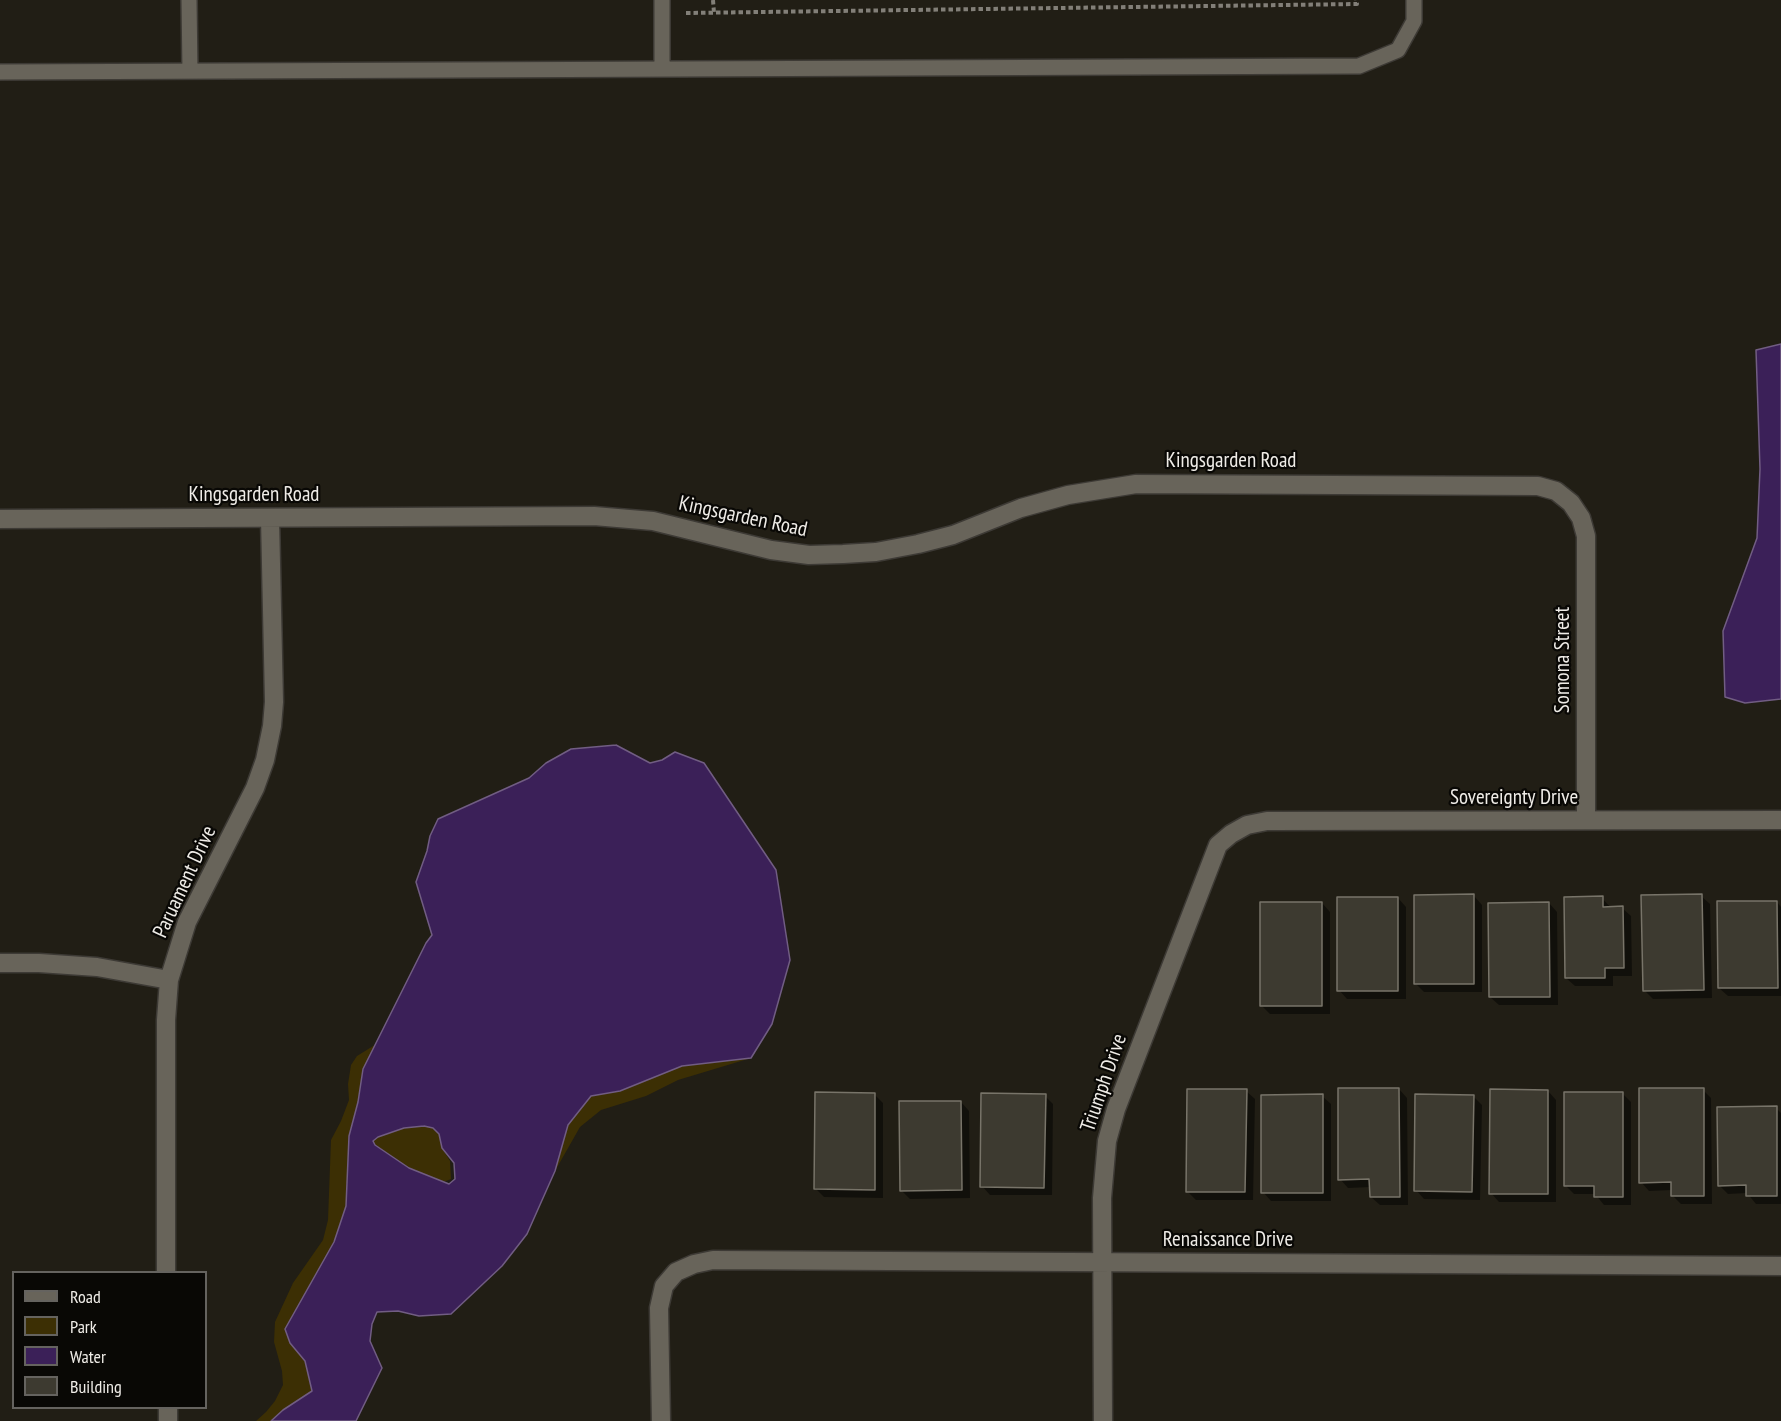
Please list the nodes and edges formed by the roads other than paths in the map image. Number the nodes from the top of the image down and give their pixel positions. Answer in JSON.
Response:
{"nodes":[{"id":1,"x":189,"y":0,"type":"edge"},
{"id":2,"x":1414,"y":0,"type":"edge"},
{"id":3,"x":662,"y":6,"type":"edge"},
{"id":4,"x":662,"y":69,"type":"junction"},
{"id":5,"x":190,"y":71,"type":"junction"},
{"id":6,"x":0,"y":72,"type":"edge"},
{"id":7,"x":1571,"y":502,"type":"joint"},
{"id":8,"x":270,"y":518,"type":"junction"},
{"id":9,"x":0,"y":519,"type":"edge"},
{"id":10,"x":1586,"y":820,"type":"junction"},
{"id":11,"x":1781,"y":820,"type":"edge"},
{"id":12,"x":1247,"y":825,"type":"joint"},
{"id":13,"x":0,"y":963,"type":"edge"},
{"id":14,"x":169,"y":980,"type":"junction"},
{"id":15,"x":1102,"y":1262,"type":"junction"},
{"id":16,"x":1781,"y":1266,"type":"edge"},
{"id":17,"x":166,"y":1271,"type":"edge"},
{"id":18,"x":660,"y":1421,"type":"edge"},
{"id":19,"x":1103,"y":1421,"type":"edge"}],
"edges":[{"from":1,"to":5,"type":"lane"},
{"from":2,"to":4,"type":"lane"},
{"from":3,"to":4,"type":"lane"},
{"from":4,"to":5,"type":"lane"},
{"from":5,"to":6,"type":"lane"},
{"from":7,"to":8,"type":"street","name":"Kingsgarden Road"},
{"from":7,"to":10,"type":"street","name":"Somona Street"},
{"from":8,"to":9,"type":"street","name":"Kingsgarden Road"},
{"from":8,"to":14,"type":"street","name":"Paruament Drive"},
{"from":10,"to":11,"type":"street","name":"Sovereignty Drive"},
{"from":10,"to":12,"type":"street","name":"Sovereignty Drive"},
{"from":12,"to":15,"type":"street","name":"Triumph Drive"},
{"from":13,"to":14,"type":"street"},
{"from":14,"to":17,"type":"street","name":"Paruament Drive"},
{"from":15,"to":16,"type":"street","name":"Renaissance Drive"},
{"from":15,"to":18,"type":"street","name":"Renaissance Drive"},
{"from":15,"to":19,"type":"street","name":"Triumph Drive"}]}
